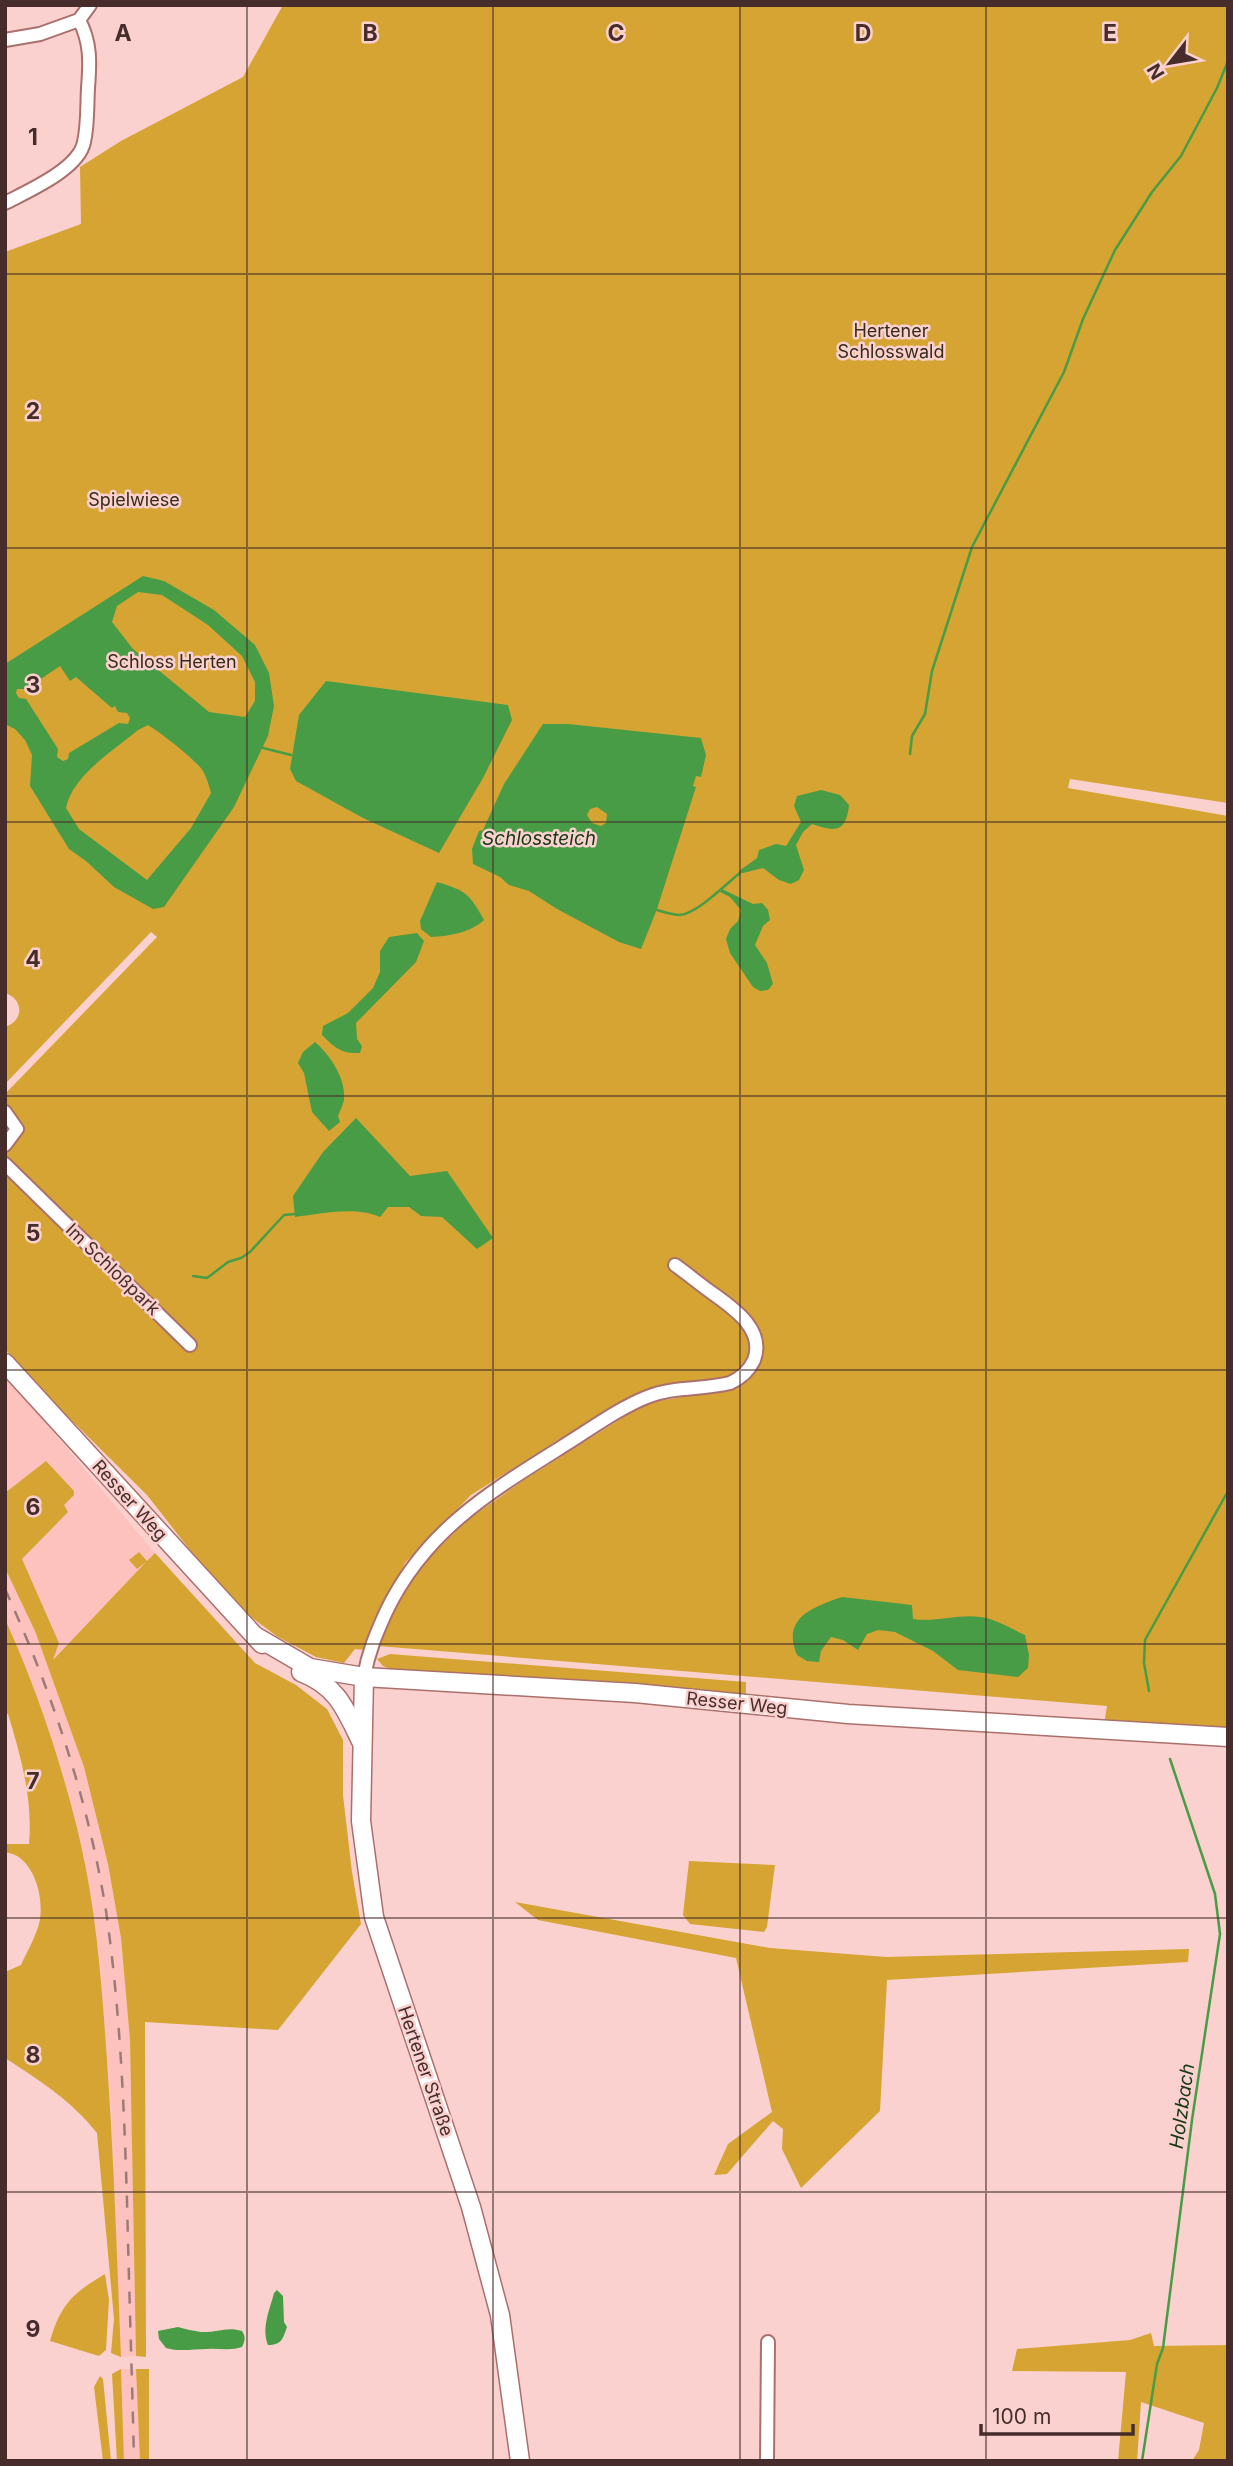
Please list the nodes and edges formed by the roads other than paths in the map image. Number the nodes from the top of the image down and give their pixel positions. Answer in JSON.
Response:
{"nodes":[{"id":1,"x":90,"y":5,"type":"edge"},
{"id":2,"x":79,"y":20,"type":"junction"},
{"id":3,"x":5,"y":40,"type":"edge"},
{"id":4,"x":5,"y":203,"type":"edge"},
{"id":5,"x":5,"y":1112,"type":"edge"},
{"id":6,"x":5,"y":1145,"type":"edge"},
{"id":7,"x":5,"y":1164,"type":"edge"},
{"id":8,"x":676,"y":1265,"type":"dead end"},
{"id":9,"x":190,"y":1345,"type":"dead end"},
{"id":10,"x":5,"y":1363,"type":"edge"},
{"id":11,"x":255,"y":1636,"type":"junction"},
{"id":12,"x":364,"y":1677,"type":"junction"},
{"id":13,"x":1228,"y":1737,"type":"edge"},
{"id":14,"x":363,"y":1744,"type":"junction"},
{"id":15,"x":768,"y":2342,"type":"dead end"},
{"id":16,"x":520,"y":2461,"type":"edge"},
{"id":17,"x":767,"y":2461,"type":"edge"}],
"edges":[{"from":1,"to":2,"type":"street"},
{"from":2,"to":3,"type":"street"},
{"from":2,"to":4,"type":"street"},
{"from":5,"to":6,"type":"street"},
{"from":7,"to":9,"type":"street","name":"Im Schloßpark"},
{"from":8,"to":12,"type":"street"},
{"from":10,"to":11,"type":"main road","name":"Resser Weg"},
{"from":11,"to":12,"type":"main road","name":"Resser Weg"},
{"from":11,"to":14,"type":"main road","name":"Resser Weg"},
{"from":12,"to":13,"type":"main road","name":"Resser Weg"},
{"from":12,"to":14,"type":"main road","name":"Hertener Straße"},
{"from":14,"to":16,"type":"main road","name":"Hertener Straße"},
{"from":15,"to":17,"type":"street"}]}
